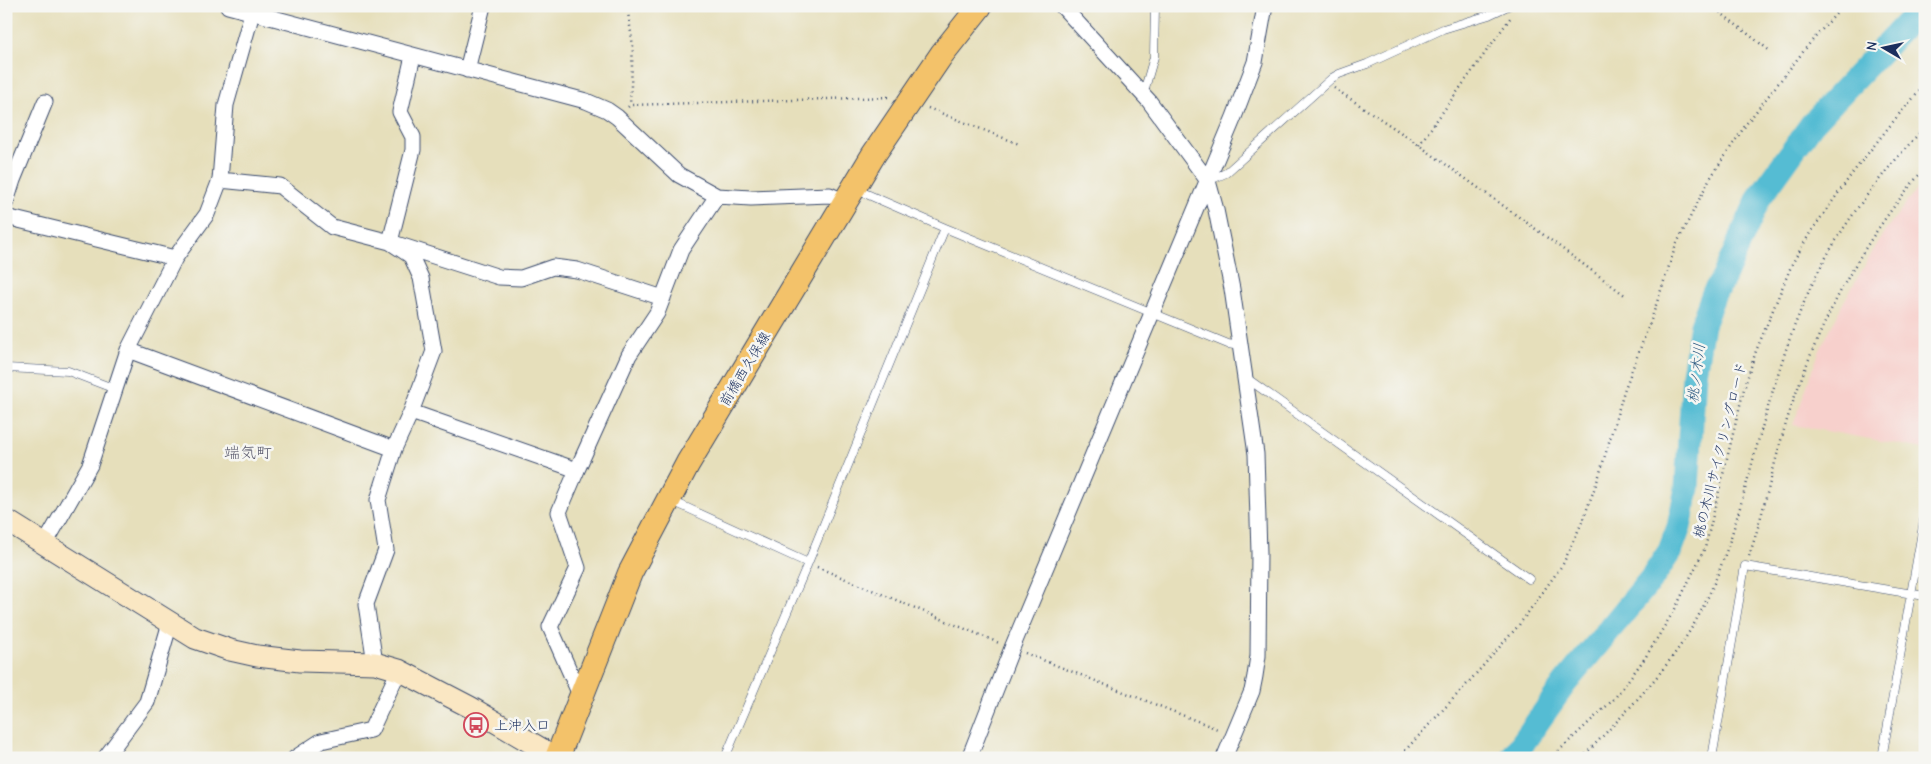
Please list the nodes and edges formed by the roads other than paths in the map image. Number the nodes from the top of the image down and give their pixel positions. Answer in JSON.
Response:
{"nodes":[{"id":1,"x":228,"y":6,"type":"edge"},
{"id":2,"x":483,"y":6,"type":"edge"},
{"id":3,"x":980,"y":6,"type":"edge"},
{"id":4,"x":1062,"y":6,"type":"edge"},
{"id":5,"x":1155,"y":6,"type":"edge"},
{"id":6,"x":1266,"y":6,"type":"edge"},
{"id":7,"x":1508,"y":6,"type":"edge"},
{"id":8,"x":253,"y":10,"type":"edge"},
{"id":9,"x":413,"y":56,"type":"junction"},
{"id":10,"x":467,"y":70,"type":"junction"},
{"id":11,"x":1143,"y":95,"type":"junction"},
{"id":12,"x":45,"y":102,"type":"dead end"},
{"id":13,"x":10,"y":178,"type":"edge"},
{"id":14,"x":220,"y":180,"type":"junction"},
{"id":15,"x":1208,"y":181,"type":"junction"},
{"id":16,"x":717,"y":196,"type":"junction"},
{"id":17,"x":850,"y":196,"type":"junction"},
{"id":18,"x":6,"y":202,"type":"edge"},
{"id":19,"x":6,"y":216,"type":"edge"},
{"id":20,"x":945,"y":228,"type":"junction"},
{"id":21,"x":390,"y":242,"type":"junction"},
{"id":22,"x":175,"y":258,"type":"junction"},
{"id":23,"x":663,"y":298,"type":"junction"},
{"id":24,"x":1153,"y":313,"type":"junction"},
{"id":25,"x":1240,"y":346,"type":"junction"},
{"id":26,"x":128,"y":350,"type":"junction"},
{"id":27,"x":6,"y":368,"type":"edge"},
{"id":28,"x":1243,"y":376,"type":"junction"},
{"id":29,"x":115,"y":388,"type":"junction"},
{"id":30,"x":411,"y":412,"type":"junction"},
{"id":31,"x":394,"y":449,"type":"junction"},
{"id":32,"x":577,"y":470,"type":"junction"},
{"id":33,"x":668,"y":499,"type":"junction"},
{"id":34,"x":1925,"y":515,"type":"edge"},
{"id":35,"x":6,"y":520,"type":"edge"},
{"id":36,"x":45,"y":544,"type":"junction"},
{"id":37,"x":808,"y":563,"type":"junction"},
{"id":38,"x":1528,"y":580,"type":"dead end"},
{"id":39,"x":1911,"y":594,"type":"junction"},
{"id":40,"x":1925,"y":596,"type":"edge"},
{"id":41,"x":170,"y":623,"type":"junction"},
{"id":42,"x":375,"y":663,"type":"junction"},
{"id":43,"x":398,"y":670,"type":"junction"},
{"id":44,"x":581,"y":697,"type":"junction"},
{"id":45,"x":105,"y":758,"type":"edge"},
{"id":46,"x":295,"y":758,"type":"edge"},
{"id":47,"x":557,"y":758,"type":"edge"},
{"id":48,"x":725,"y":758,"type":"edge"},
{"id":49,"x":969,"y":758,"type":"edge"},
{"id":50,"x":1224,"y":758,"type":"edge"},
{"id":51,"x":1712,"y":758,"type":"edge"},
{"id":52,"x":1882,"y":758,"type":"edge"}],
"edges":[{"from":1,"to":8,"type":"street"},
{"from":2,"to":10,"type":"street"},
{"from":3,"to":17,"type":"main road","name":"前橋西久保線"},
{"from":4,"to":11,"type":"street"},
{"from":5,"to":11,"type":"lane"},
{"from":6,"to":15,"type":"street"},
{"from":7,"to":15,"type":"lane"},
{"from":8,"to":9,"type":"street"},
{"from":8,"to":14,"type":"street"},
{"from":9,"to":10,"type":"street"},
{"from":9,"to":21,"type":"street"},
{"from":10,"to":16,"type":"street"},
{"from":11,"to":15,"type":"street"},
{"from":12,"to":13,"type":"street"},
{"from":13,"to":18,"type":"street"},
{"from":14,"to":21,"type":"street"},
{"from":14,"to":22,"type":"street"},
{"from":15,"to":24,"type":"street"},
{"from":15,"to":25,"type":"street"},
{"from":16,"to":17,"type":"street"},
{"from":16,"to":23,"type":"street"},
{"from":17,"to":20,"type":"lane"},
{"from":17,"to":33,"type":"main road","name":"前橋西久保線"},
{"from":19,"to":22,"type":"street"},
{"from":20,"to":24,"type":"lane"},
{"from":20,"to":37,"type":"lane"},
{"from":21,"to":23,"type":"street"},
{"from":21,"to":30,"type":"street"},
{"from":22,"to":26,"type":"street"},
{"from":23,"to":32,"type":"street"},
{"from":24,"to":25,"type":"lane"},
{"from":24,"to":49,"type":"street"},
{"from":25,"to":28,"type":"street"},
{"from":26,"to":29,"type":"street"},
{"from":26,"to":31,"type":"street"},
{"from":27,"to":29,"type":"lane"},
{"from":28,"to":38,"type":"lane"},
{"from":28,"to":50,"type":"street"},
{"from":29,"to":36,"type":"street"},
{"from":30,"to":31,"type":"street"},
{"from":30,"to":32,"type":"street"},
{"from":31,"to":42,"type":"street"},
{"from":32,"to":44,"type":"street"},
{"from":33,"to":37,"type":"lane"},
{"from":33,"to":44,"type":"main road","name":"前橋西久保線"},
{"from":34,"to":39,"type":"lane"},
{"from":35,"to":36,"type":"street"},
{"from":36,"to":41,"type":"street"},
{"from":37,"to":48,"type":"lane"},
{"from":39,"to":40,"type":"lane"},
{"from":39,"to":51,"type":"lane"},
{"from":39,"to":52,"type":"lane"},
{"from":41,"to":42,"type":"street"},
{"from":41,"to":45,"type":"street"},
{"from":42,"to":43,"type":"street"},
{"from":43,"to":46,"type":"street"},
{"from":43,"to":47,"type":"street"},
{"from":44,"to":47,"type":"main road","name":"前橋西久保線"}]}
